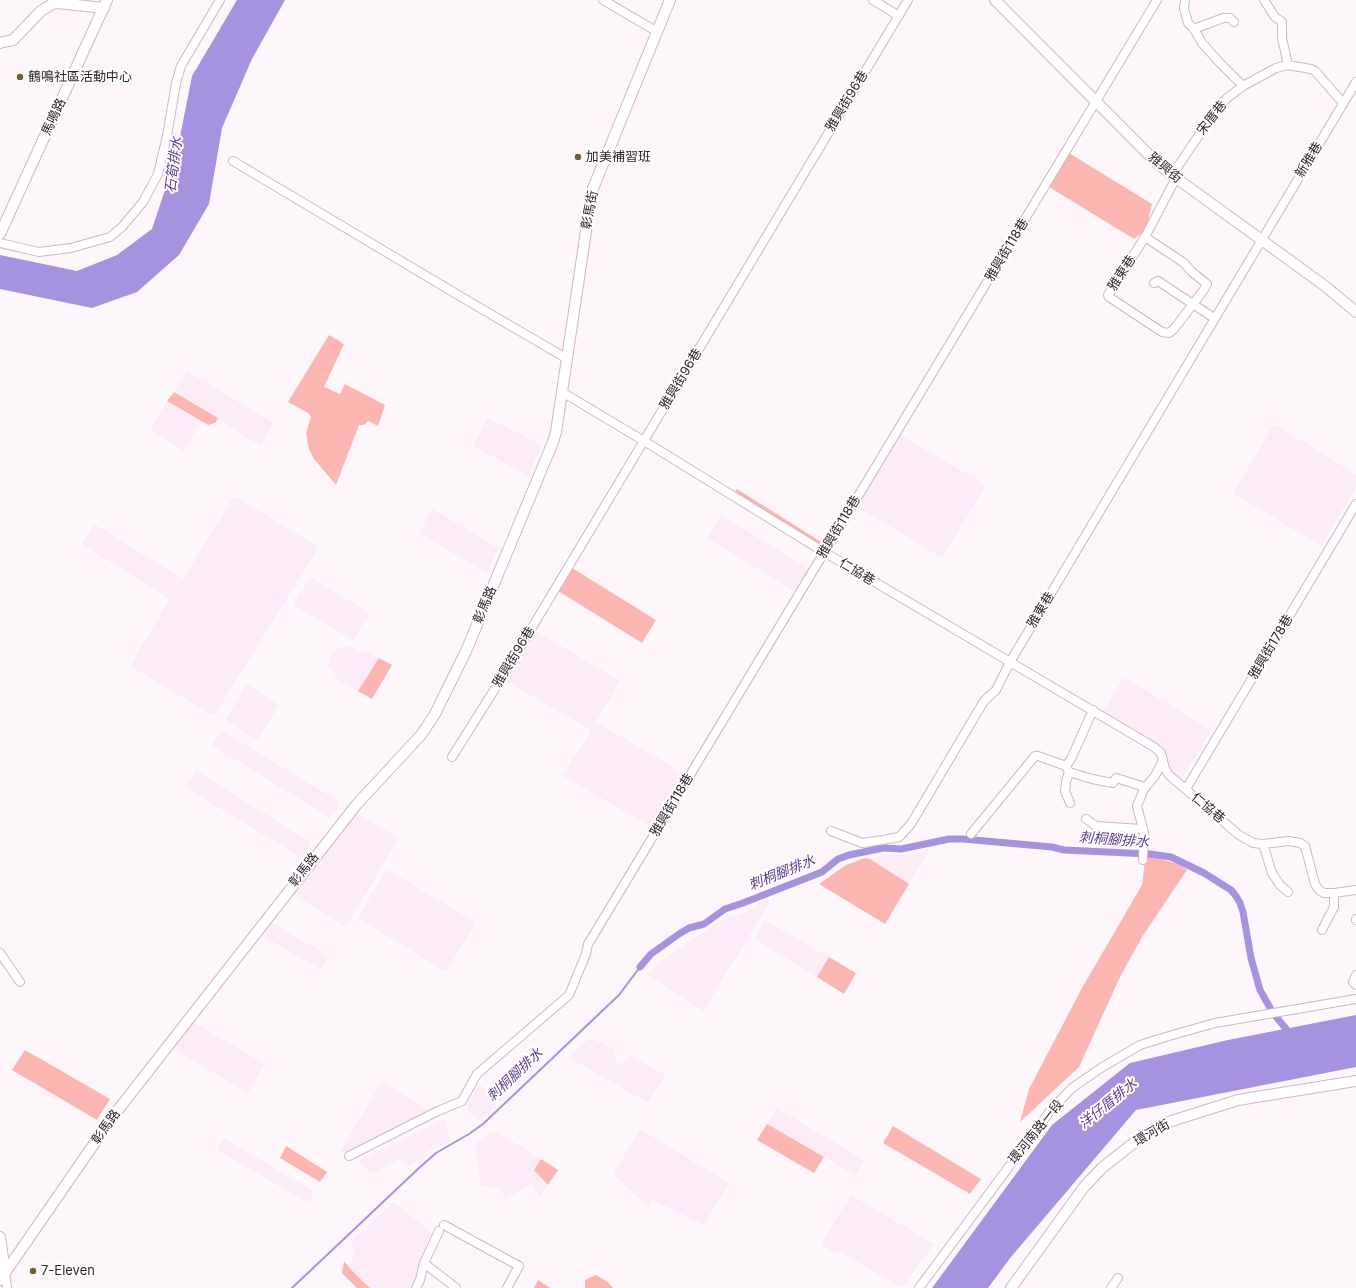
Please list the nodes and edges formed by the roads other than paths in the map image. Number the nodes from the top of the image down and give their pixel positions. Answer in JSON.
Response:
{"nodes":[{"id":1,"x":220,"y":0,"type":"edge"},
{"id":2,"x":603,"y":0,"type":"edge"},
{"id":3,"x":670,"y":0,"type":"edge"},
{"id":4,"x":873,"y":0,"type":"edge"},
{"id":5,"x":908,"y":0,"type":"edge"},
{"id":6,"x":994,"y":0,"type":"edge"},
{"id":7,"x":1157,"y":0,"type":"edge"},
{"id":8,"x":1185,"y":0,"type":"edge"},
{"id":9,"x":1264,"y":0,"type":"edge"},
{"id":10,"x":106,"y":4,"type":"edge"},
{"id":11,"x":899,"y":16,"type":"junction"},
{"id":12,"x":1234,"y":22,"type":"dead end"},
{"id":13,"x":1194,"y":29,"type":"junction"},
{"id":14,"x":656,"y":31,"type":"junction"},
{"id":15,"x":0,"y":43,"type":"edge"},
{"id":16,"x":1288,"y":65,"type":"junction"},
{"id":17,"x":1356,"y":82,"type":"edge"},
{"id":18,"x":1243,"y":86,"type":"junction"},
{"id":19,"x":1097,"y":102,"type":"junction"},
{"id":20,"x":1343,"y":103,"type":"junction"},
{"id":21,"x":232,"y":161,"type":"dead end"},
{"id":22,"x":1174,"y":176,"type":"junction"},
{"id":23,"x":0,"y":234,"type":"edge"},
{"id":24,"x":1145,"y":237,"type":"junction"},
{"id":25,"x":1262,"y":239,"type":"junction"},
{"id":26,"x":0,"y":243,"type":"edge"},
{"id":27,"x":1154,"y":283,"type":"dead end"},
{"id":28,"x":1193,"y":304,"type":"junction"},
{"id":29,"x":1356,"y":312,"type":"edge"},
{"id":30,"x":1214,"y":318,"type":"junction"},
{"id":31,"x":566,"y":358,"type":"junction"},
{"id":32,"x":562,"y":392,"type":"junction"},
{"id":33,"x":556,"y":432,"type":"joint"},
{"id":34,"x":644,"y":441,"type":"junction"},
{"id":35,"x":1356,"y":504,"type":"edge"},
{"id":36,"x":824,"y":552,"type":"junction"},
{"id":37,"x":1010,"y":662,"type":"junction"},
{"id":38,"x":1093,"y":710,"type":"junction"},
{"id":39,"x":452,"y":757,"type":"dead end"},
{"id":40,"x":1163,"y":760,"type":"junction"},
{"id":41,"x":1067,"y":769,"type":"junction"},
{"id":42,"x":1145,"y":787,"type":"junction"},
{"id":43,"x":1186,"y":789,"type":"junction"},
{"id":44,"x":1070,"y":803,"type":"dead end"},
{"id":45,"x":1086,"y":819,"type":"dead end"},
{"id":46,"x":1142,"y":829,"type":"junction"},
{"id":47,"x":831,"y":831,"type":"dead end"},
{"id":48,"x":971,"y":834,"type":"dead end"},
{"id":49,"x":1263,"y":844,"type":"junction"},
{"id":50,"x":1143,"y":860,"type":"dead end"},
{"id":51,"x":1356,"y":890,"type":"edge"},
{"id":52,"x":1288,"y":892,"type":"dead end"},
{"id":53,"x":1334,"y":893,"type":"junction"},
{"id":54,"x":1322,"y":930,"type":"dead end"},
{"id":55,"x":0,"y":952,"type":"edge"},
{"id":56,"x":1356,"y":975,"type":"edge"},
{"id":57,"x":20,"y":982,"type":"dead end"},
{"id":58,"x":1356,"y":985,"type":"edge"},
{"id":59,"x":1356,"y":999,"type":"edge"},
{"id":60,"x":1356,"y":1081,"type":"edge"},
{"id":61,"x":349,"y":1156,"type":"dead end"},
{"id":62,"x":0,"y":1237,"type":"edge"},
{"id":63,"x":424,"y":1263,"type":"junction"},
{"id":64,"x":2,"y":1276,"type":"edge"},
{"id":65,"x":1118,"y":1278,"type":"dead end"},
{"id":66,"x":7,"y":1288,"type":"edge"},
{"id":67,"x":416,"y":1288,"type":"edge"},
{"id":68,"x":456,"y":1288,"type":"edge"},
{"id":69,"x":507,"y":1288,"type":"edge"},
{"id":70,"x":919,"y":1288,"type":"edge"},
{"id":71,"x":1011,"y":1288,"type":"edge"},
{"id":72,"x":1111,"y":1288,"type":"edge"}],
"edges":[{"from":1,"to":26,"type":"street"},
{"from":2,"to":14,"type":"street"},
{"from":3,"to":14,"type":"street","name":"彰馬街"},
{"from":4,"to":11,"type":"street"},
{"from":5,"to":11,"type":"street","name":"雅興街96巷"},
{"from":6,"to":19,"type":"street","name":"雅興街"},
{"from":7,"to":19,"type":"street","name":"雅興街118巷"},
{"from":8,"to":13,"type":"street"},
{"from":9,"to":16,"type":"street"},
{"from":10,"to":15,"type":"street"},
{"from":10,"to":23,"type":"street","name":"馬鳴路"},
{"from":11,"to":34,"type":"street","name":"雅興街96巷"},
{"from":12,"to":13,"type":"street"},
{"from":13,"to":18,"type":"street"},
{"from":14,"to":31,"type":"street","name":"彰馬街"},
{"from":16,"to":18,"type":"street","name":"宋厝巷"},
{"from":16,"to":20,"type":"street","name":"宋厝巷"},
{"from":17,"to":20,"type":"street","name":"新雅巷"},
{"from":18,"to":22,"type":"street","name":"宋厝巷"},
{"from":19,"to":22,"type":"street","name":"雅興街"},
{"from":19,"to":36,"type":"street","name":"雅興街118巷"},
{"from":20,"to":25,"type":"street","name":"新雅巷"},
{"from":21,"to":31,"type":"street"},
{"from":22,"to":24,"type":"street","name":"雅東巷"},
{"from":22,"to":25,"type":"street","name":"雅興街"},
{"from":24,"to":28,"type":"street","name":"雅東巷"},
{"from":24,"to":28,"type":"street","name":"雅東巷"},
{"from":25,"to":29,"type":"street","name":"雅興街"},
{"from":25,"to":30,"type":"street","name":"雅東巷"},
{"from":27,"to":28,"type":"street"},
{"from":28,"to":30,"type":"street"},
{"from":30,"to":37,"type":"street","name":"雅東巷"},
{"from":31,"to":32,"type":"street","name":"彰馬街"},
{"from":32,"to":33,"type":"street","name":"彰馬街"},
{"from":32,"to":34,"type":"street","name":"仁協巷"},
{"from":33,"to":64,"type":"street","name":"彰馬路"},
{"from":34,"to":36,"type":"street","name":"仁協巷"},
{"from":34,"to":39,"type":"street","name":"雅興街96巷"},
{"from":35,"to":43,"type":"street","name":"雅興街178巷"},
{"from":36,"to":37,"type":"street","name":"仁協巷"},
{"from":36,"to":61,"type":"street","name":"雅興街118巷"},
{"from":37,"to":38,"type":"street","name":"仁協巷"},
{"from":37,"to":47,"type":"street","name":"雅東巷"},
{"from":38,"to":40,"type":"street","name":"仁協巷"},
{"from":38,"to":41,"type":"street"},
{"from":40,"to":42,"type":"street"},
{"from":40,"to":43,"type":"street","name":"仁協巷"},
{"from":41,"to":42,"type":"street"},
{"from":41,"to":44,"type":"street"},
{"from":41,"to":48,"type":"street"},
{"from":42,"to":46,"type":"street"},
{"from":43,"to":49,"type":"street","name":"仁協巷"},
{"from":45,"to":46,"type":"street"},
{"from":46,"to":50,"type":"street"},
{"from":49,"to":52,"type":"street"},
{"from":49,"to":53,"type":"street","name":"仁協巷"},
{"from":51,"to":53,"type":"street","name":"仁協巷"},
{"from":53,"to":54,"type":"street"},
{"from":55,"to":57,"type":"street"},
{"from":56,"to":58,"type":"street"},
{"from":59,"to":70,"type":"street","name":"環河南路一段"},
{"from":60,"to":71,"type":"street","name":"環河街"},
{"from":62,"to":64,"type":"street"},
{"from":63,"to":67,"type":"street"},
{"from":63,"to":68,"type":"street"},
{"from":63,"to":69,"type":"street"},
{"from":64,"to":66,"type":"street"},
{"from":65,"to":72,"type":"street"}]}
